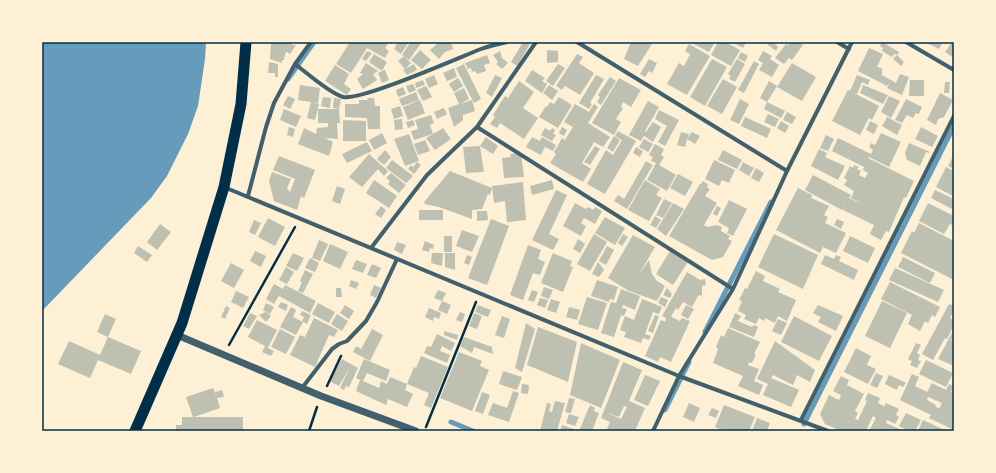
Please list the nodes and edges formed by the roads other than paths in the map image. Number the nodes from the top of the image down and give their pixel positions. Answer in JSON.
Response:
{"nodes":[{"id":1,"x":310,"y":42,"type":"edge"},
{"id":2,"x":507,"y":42,"type":"edge"},
{"id":3,"x":536,"y":42,"type":"edge"},
{"id":4,"x":577,"y":42,"type":"edge"},
{"id":5,"x":838,"y":42,"type":"edge"},
{"id":6,"x":852,"y":42,"type":"edge"},
{"id":7,"x":906,"y":42,"type":"edge"},
{"id":8,"x":248,"y":46,"type":"edge"},
{"id":9,"x":849,"y":49,"type":"junction"},
{"id":10,"x":295,"y":64,"type":"junction"},
{"id":11,"x":954,"y":70,"type":"edge"},
{"id":12,"x":954,"y":116,"type":"edge"},
{"id":13,"x":478,"y":126,"type":"junction"},
{"id":14,"x":787,"y":171,"type":"junction"},
{"id":15,"x":224,"y":186,"type":"junction"},
{"id":16,"x":248,"y":196,"type":"junction"},
{"id":17,"x":371,"y":248,"type":"junction"},
{"id":18,"x":397,"y":259,"type":"junction"},
{"id":19,"x":733,"y":289,"type":"junction"},
{"id":20,"x":177,"y":336,"type":"junction"},
{"id":21,"x":679,"y":376,"type":"junction"},
{"id":22,"x":302,"y":388,"type":"junction"},
{"id":23,"x":801,"y":420,"type":"junction"},
{"id":24,"x":136,"y":431,"type":"edge"},
{"id":25,"x":416,"y":431,"type":"edge"},
{"id":26,"x":653,"y":431,"type":"edge"},
{"id":27,"x":828,"y":431,"type":"edge"}],
"edges":[{"from":1,"to":10,"type":"street"},
{"from":2,"to":10,"type":"street"},
{"from":3,"to":13,"type":"street"},
{"from":4,"to":14,"type":"street"},
{"from":5,"to":9,"type":"street"},
{"from":6,"to":9,"type":"street"},
{"from":7,"to":11,"type":"street"},
{"from":8,"to":15,"type":"highway"},
{"from":9,"to":14,"type":"street"},
{"from":10,"to":16,"type":"street"},
{"from":12,"to":23,"type":"street"},
{"from":13,"to":17,"type":"street"},
{"from":13,"to":19,"type":"street"},
{"from":14,"to":19,"type":"street"},
{"from":15,"to":16,"type":"street"},
{"from":15,"to":20,"type":"highway"},
{"from":16,"to":17,"type":"street"},
{"from":17,"to":18,"type":"street"},
{"from":18,"to":21,"type":"street"},
{"from":18,"to":22,"type":"street"},
{"from":19,"to":21,"type":"street"},
{"from":20,"to":22,"type":"street"},
{"from":20,"to":24,"type":"highway"},
{"from":21,"to":23,"type":"street"},
{"from":21,"to":26,"type":"street"},
{"from":22,"to":25,"type":"street"},
{"from":23,"to":27,"type":"street"}]}
